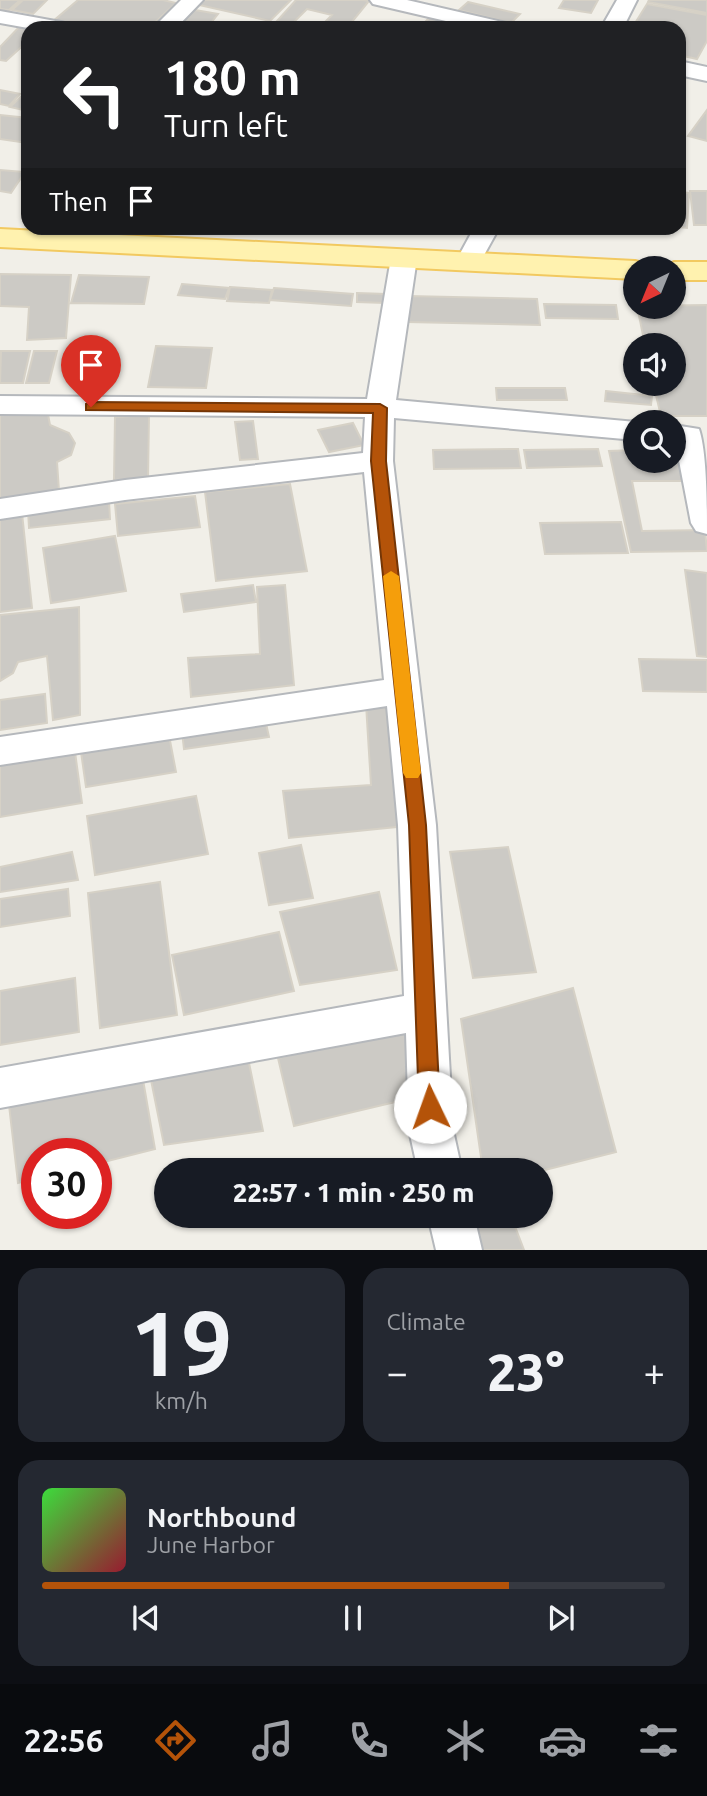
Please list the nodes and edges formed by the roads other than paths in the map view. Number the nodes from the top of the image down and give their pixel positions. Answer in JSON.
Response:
{"nodes":[{"id":1,"x":192,"y":0,"type":"edge"},
{"id":2,"x":380,"y":0,"type":"edge"},
{"id":3,"x":627,"y":0,"type":"edge"},
{"id":4,"x":0,"y":17,"type":"edge"},
{"id":5,"x":22,"y":21,"type":"edge"},
{"id":6,"x":171,"y":21,"type":"edge"},
{"id":7,"x":474,"y":21,"type":"edge"},
{"id":8,"x":615,"y":21,"type":"edge"},
{"id":9,"x":686,"y":70,"type":"edge"},
{"id":10,"x":707,"y":74,"type":"edge"},
{"id":11,"x":482,"y":235,"type":"edge"},
{"id":12,"x":0,"y":238,"type":"edge"},
{"id":13,"x":404,"y":258,"type":"junction"},
{"id":14,"x":469,"y":261,"type":"junction"},
{"id":15,"x":623,"y":269,"type":"edge"},
{"id":16,"x":686,"y":271,"type":"edge"},
{"id":17,"x":707,"y":271,"type":"edge"},
{"id":18,"x":0,"y":405,"type":"edge"},
{"id":19,"x":380,"y":408,"type":"junction"},
{"id":20,"x":623,"y":430,"type":"edge"},
{"id":21,"x":690,"y":436,"type":"edge"},
{"id":22,"x":378,"y":461,"type":"junction"},
{"id":23,"x":0,"y":509,"type":"edge"},
{"id":24,"x":707,"y":523,"type":"edge"},
{"id":25,"x":403,"y":690,"type":"junction"},
{"id":26,"x":0,"y":751,"type":"edge"},
{"id":27,"x":425,"y":1011,"type":"junction"},
{"id":28,"x":0,"y":1088,"type":"edge"},
{"id":29,"x":437,"y":1158,"type":"edge"},
{"id":30,"x":454,"y":1228,"type":"edge"},
{"id":31,"x":459,"y":1250,"type":"edge"}],
"edges":[{"from":1,"to":6,"type":"street"},
{"from":2,"to":7,"type":"street"},
{"from":3,"to":8,"type":"street"},
{"from":4,"to":5,"type":"street"},
{"from":9,"to":10,"type":"street"},
{"from":11,"to":14,"type":"street"},
{"from":12,"to":13,"type":"main road"},
{"from":13,"to":14,"type":"main road"},
{"from":13,"to":19,"type":"street"},
{"from":14,"to":15,"type":"main road"},
{"from":16,"to":17,"type":"main road"},
{"from":18,"to":19,"type":"street"},
{"from":19,"to":20,"type":"street"},
{"from":19,"to":22,"type":"street"},
{"from":21,"to":24,"type":"street"},
{"from":22,"to":23,"type":"street"},
{"from":22,"to":25,"type":"street"},
{"from":25,"to":26,"type":"street"},
{"from":25,"to":27,"type":"street"},
{"from":27,"to":28,"type":"street"},
{"from":27,"to":29,"type":"street"},
{"from":30,"to":31,"type":"street"}]}
